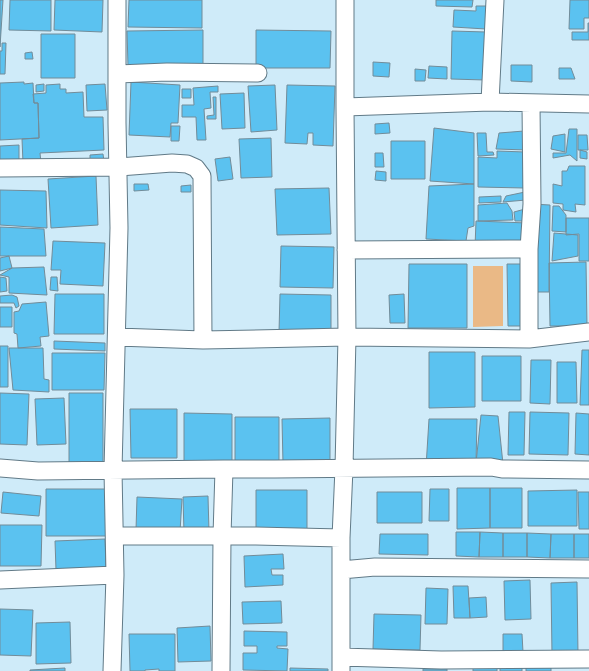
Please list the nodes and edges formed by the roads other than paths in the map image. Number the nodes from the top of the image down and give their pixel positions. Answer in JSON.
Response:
{"nodes":[{"id":1,"x":117,"y":0,"type":"edge"},
{"id":2,"x":345,"y":0,"type":"edge"},
{"id":3,"x":495,"y":0,"type":"edge"},
{"id":4,"x":258,"y":73,"type":"dead end"},
{"id":5,"x":118,"y":74,"type":"junction"},
{"id":6,"x":490,"y":102,"type":"junction"},
{"id":7,"x":532,"y":104,"type":"junction"},
{"id":8,"x":589,"y":104,"type":"edge"},
{"id":9,"x":345,"y":107,"type":"junction"},
{"id":10,"x":119,"y":167,"type":"junction"},
{"id":11,"x":0,"y":168,"type":"edge"},
{"id":12,"x":529,"y":249,"type":"junction"},
{"id":13,"x":346,"y":250,"type":"junction"},
{"id":14,"x":589,"y":332,"type":"edge"},
{"id":15,"x":116,"y":337,"type":"junction"},
{"id":16,"x":347,"y":337,"type":"junction"},
{"id":17,"x":529,"y":339,"type":"junction"},
{"id":18,"x":203,"y":340,"type":"junction"},
{"id":19,"x":0,"y":468,"type":"edge"},
{"id":20,"x":344,"y":468,"type":"junction"},
{"id":21,"x":224,"y":469,"type":"junction"},
{"id":22,"x":113,"y":470,"type":"junction"},
{"id":23,"x":589,"y":470,"type":"edge"},
{"id":24,"x":115,"y":536,"type":"junction"},
{"id":25,"x":222,"y":536,"type":"junction"},
{"id":26,"x":341,"y":538,"type":"junction"},
{"id":27,"x":589,"y":569,"type":"edge"},
{"id":28,"x":341,"y":570,"type":"junction"},
{"id":29,"x":115,"y":575,"type":"junction"},
{"id":30,"x":0,"y":580,"type":"edge"},
{"id":31,"x":589,"y":659,"type":"edge"},
{"id":32,"x":341,"y":664,"type":"edge"},
{"id":33,"x":112,"y":671,"type":"edge"},
{"id":34,"x":221,"y":671,"type":"edge"}],
"edges":[{"from":1,"to":5,"type":"street"},
{"from":2,"to":9,"type":"street"},
{"from":3,"to":6,"type":"street"},
{"from":4,"to":5,"type":"street"},
{"from":5,"to":10,"type":"street"},
{"from":6,"to":7,"type":"street"},
{"from":6,"to":9,"type":"street"},
{"from":7,"to":8,"type":"street"},
{"from":7,"to":12,"type":"street"},
{"from":9,"to":13,"type":"street"},
{"from":10,"to":11,"type":"street"},
{"from":10,"to":15,"type":"street"},
{"from":10,"to":18,"type":"street"},
{"from":12,"to":13,"type":"street"},
{"from":12,"to":17,"type":"street"},
{"from":13,"to":16,"type":"street"},
{"from":14,"to":17,"type":"street"},
{"from":15,"to":18,"type":"street"},
{"from":15,"to":22,"type":"street"},
{"from":16,"to":17,"type":"street"},
{"from":16,"to":18,"type":"street"},
{"from":16,"to":20,"type":"street"},
{"from":19,"to":22,"type":"street"},
{"from":20,"to":21,"type":"street"},
{"from":20,"to":23,"type":"street"},
{"from":20,"to":26,"type":"street"},
{"from":21,"to":22,"type":"street"},
{"from":21,"to":25,"type":"street"},
{"from":22,"to":24,"type":"street"},
{"from":24,"to":25,"type":"street"},
{"from":24,"to":29,"type":"street"},
{"from":25,"to":26,"type":"street"},
{"from":25,"to":34,"type":"street"},
{"from":26,"to":28,"type":"street"},
{"from":27,"to":28,"type":"street"},
{"from":28,"to":32,"type":"street"},
{"from":29,"to":30,"type":"street"},
{"from":29,"to":33,"type":"street"},
{"from":31,"to":32,"type":"street"}]}
